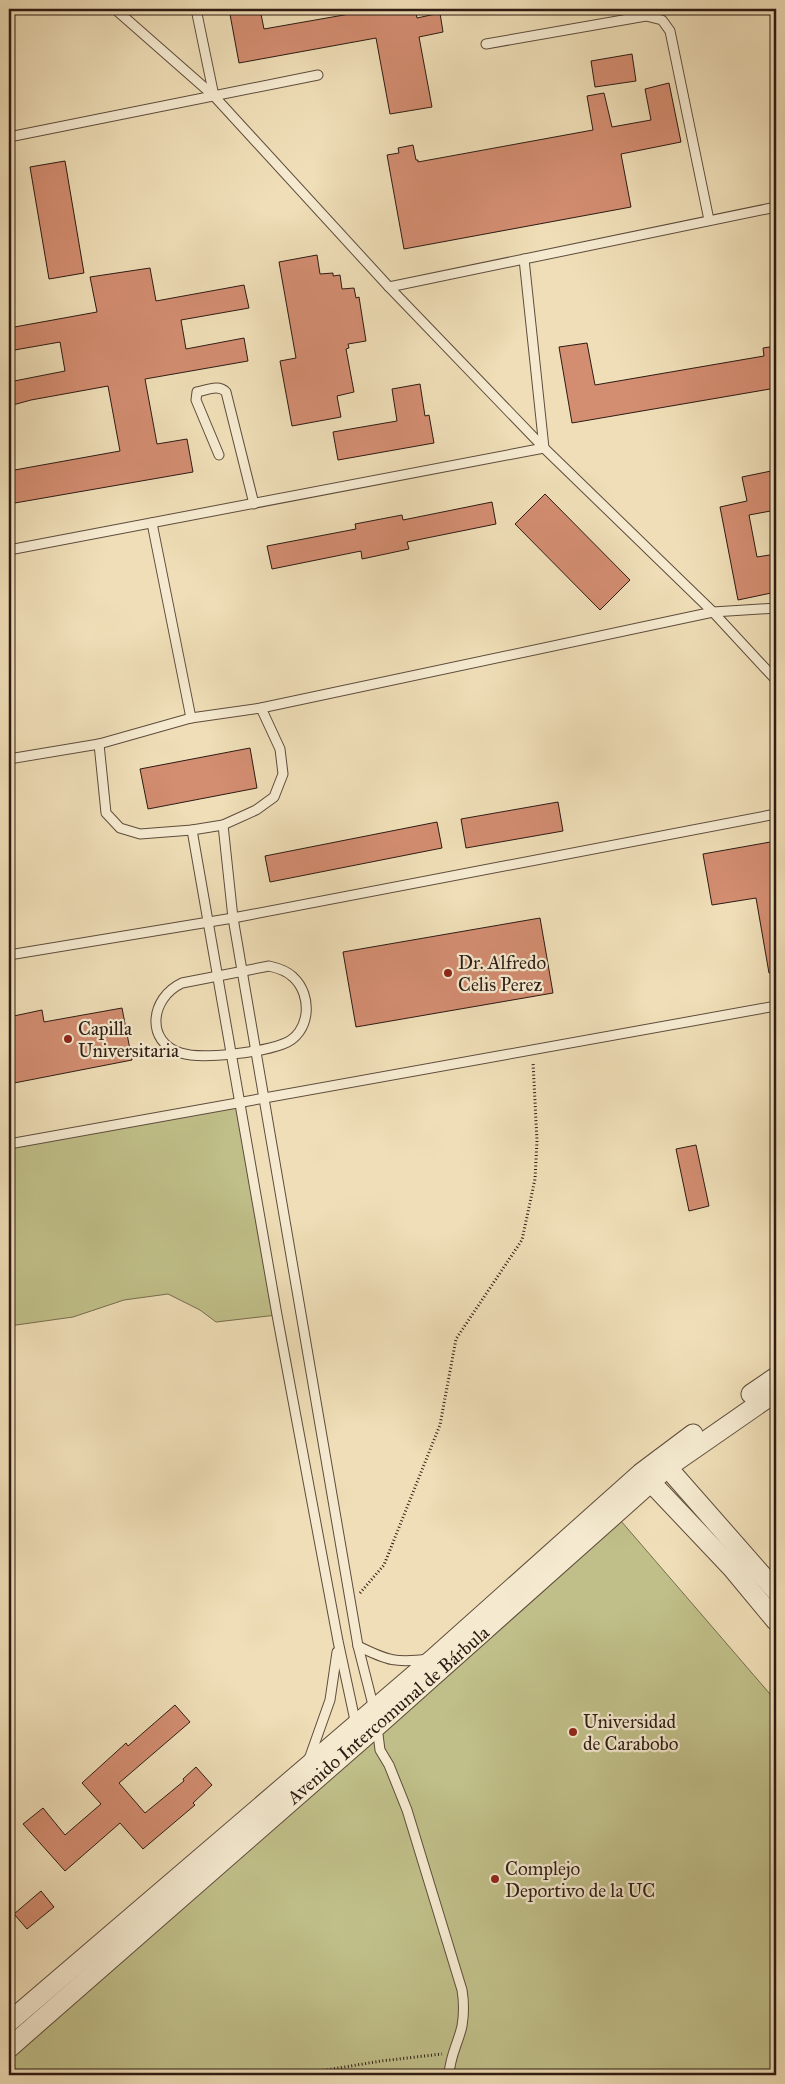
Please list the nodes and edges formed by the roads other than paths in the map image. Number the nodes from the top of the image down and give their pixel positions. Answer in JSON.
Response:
{"nodes":[{"id":1,"x":115,"y":9,"type":"edge"},
{"id":2,"x":196,"y":9,"type":"edge"},
{"id":3,"x":486,"y":44,"type":"dead end"},
{"id":4,"x":318,"y":75,"type":"dead end"},
{"id":5,"x":214,"y":96,"type":"junction"},
{"id":6,"x":9,"y":137,"type":"edge"},
{"id":7,"x":776,"y":207,"type":"edge"},
{"id":8,"x":709,"y":220,"type":"junction"},
{"id":9,"x":524,"y":259,"type":"junction"},
{"id":10,"x":389,"y":287,"type":"junction"},
{"id":11,"x":544,"y":448,"type":"junction"},
{"id":12,"x":219,"y":455,"type":"dead end"},
{"id":13,"x":254,"y":504,"type":"junction"},
{"id":14,"x":152,"y":523,"type":"junction"},
{"id":15,"x":9,"y":550,"type":"edge"},
{"id":16,"x":776,"y":608,"type":"edge"},
{"id":17,"x":713,"y":612,"type":"junction"},
{"id":18,"x":776,"y":680,"type":"edge"},
{"id":19,"x":260,"y":708,"type":"junction"},
{"id":20,"x":191,"y":718,"type":"junction"},
{"id":21,"x":99,"y":744,"type":"junction"},
{"id":22,"x":9,"y":759,"type":"edge"},
{"id":23,"x":776,"y":814,"type":"edge"},
{"id":24,"x":223,"y":825,"type":"junction"},
{"id":25,"x":192,"y":830,"type":"junction"},
{"id":26,"x":233,"y":918,"type":"junction"},
{"id":27,"x":208,"y":921,"type":"junction"},
{"id":28,"x":9,"y":955,"type":"edge"},
{"id":29,"x":242,"y":971,"type":"junction"},
{"id":30,"x":217,"y":976,"type":"junction"},
{"id":31,"x":776,"y":1006,"type":"edge"},
{"id":32,"x":255,"y":1050,"type":"junction"},
{"id":33,"x":230,"y":1054,"type":"junction"},
{"id":34,"x":263,"y":1098,"type":"junction"},
{"id":35,"x":238,"y":1102,"type":"junction"},
{"id":36,"x":9,"y":1144,"type":"edge"},
{"id":37,"x":776,"y":1377,"type":"edge"},
{"id":38,"x":776,"y":1392,"type":"edge"},
{"id":39,"x":664,"y":1463,"type":"junction"},
{"id":40,"x":646,"y":1478,"type":"junction"},
{"id":41,"x":776,"y":1591,"type":"edge"},
{"id":42,"x":776,"y":1621,"type":"edge"},
{"id":43,"x":338,"y":1641,"type":"junction"},
{"id":44,"x":358,"y":1646,"type":"junction"},
{"id":45,"x":434,"y":1658,"type":"junction"},
{"id":46,"x":375,"y":1718,"type":"junction"},
{"id":47,"x":359,"y":1732,"type":"junction"},
{"id":48,"x":380,"y":1750,"type":"junction"},
{"id":49,"x":306,"y":1767,"type":"junction"},
{"id":50,"x":9,"y":2022,"type":"edge"},
{"id":51,"x":9,"y":2048,"type":"edge"},
{"id":52,"x":448,"y":2075,"type":"edge"}],
"edges":[{"from":1,"to":5,"type":"lane"},
{"from":2,"to":5,"type":"lane"},
{"from":3,"to":8,"type":"lane"},
{"from":4,"to":5,"type":"lane"},
{"from":5,"to":6,"type":"lane"},
{"from":5,"to":10,"type":"lane"},
{"from":7,"to":8,"type":"lane"},
{"from":8,"to":9,"type":"lane"},
{"from":9,"to":10,"type":"lane"},
{"from":9,"to":11,"type":"lane"},
{"from":10,"to":11,"type":"lane"},
{"from":11,"to":13,"type":"lane"},
{"from":11,"to":17,"type":"lane"},
{"from":12,"to":13,"type":"lane"},
{"from":13,"to":14,"type":"lane"},
{"from":14,"to":15,"type":"lane"},
{"from":14,"to":20,"type":"lane"},
{"from":16,"to":17,"type":"lane"},
{"from":17,"to":18,"type":"lane"},
{"from":17,"to":19,"type":"lane"},
{"from":19,"to":20,"type":"lane"},
{"from":19,"to":24,"type":"lane"},
{"from":20,"to":21,"type":"lane"},
{"from":21,"to":22,"type":"lane"},
{"from":21,"to":25,"type":"lane"},
{"from":23,"to":26,"type":"lane"},
{"from":24,"to":25,"type":"lane"},
{"from":24,"to":26,"type":"lane"},
{"from":25,"to":27,"type":"lane"},
{"from":26,"to":27,"type":"lane"},
{"from":26,"to":29,"type":"lane"},
{"from":27,"to":28,"type":"lane"},
{"from":27,"to":30,"type":"lane"},
{"from":29,"to":30,"type":"lane"},
{"from":29,"to":32,"type":"lane"},
{"from":29,"to":32,"type":"lane"},
{"from":30,"to":33,"type":"lane"},
{"from":30,"to":33,"type":"lane"},
{"from":31,"to":34,"type":"lane"},
{"from":32,"to":33,"type":"lane"},
{"from":32,"to":34,"type":"lane"},
{"from":33,"to":35,"type":"lane"},
{"from":34,"to":35,"type":"lane"},
{"from":34,"to":44,"type":"lane"},
{"from":35,"to":36,"type":"lane"},
{"from":35,"to":43,"type":"lane"},
{"from":37,"to":39,"type":"street","name":"Avenido Intercomunal de Bárbula"},
{"from":38,"to":39,"type":"street","name":"Avenido Intercomunal de Bárbula"},
{"from":39,"to":40,"type":"street","name":"Avenido Intercomunal de Bárbula"},
{"from":39,"to":41,"type":"street"},
{"from":40,"to":42,"type":"street"},
{"from":40,"to":45,"type":"street","name":"Avenido Intercomunal de Bárbula"},
{"from":40,"to":46,"type":"street","name":"Avenido Intercomunal de Bárbula"},
{"from":43,"to":47,"type":"lane"},
{"from":43,"to":49,"type":"lane"},
{"from":44,"to":45,"type":"lane"},
{"from":44,"to":46,"type":"lane"},
{"from":45,"to":46,"type":"street","name":"Avenido Intercomunal de Bárbula"},
{"from":46,"to":47,"type":"street","name":"Avenido Intercomunal de Bárbula"},
{"from":46,"to":48,"type":"lane"},
{"from":47,"to":48,"type":"lane"},
{"from":47,"to":49,"type":"street","name":"Avenido Intercomunal de Bárbula"},
{"from":47,"to":51,"type":"street","name":"Avenido Intercomunal de Bárbula"},
{"from":48,"to":52,"type":"lane"},
{"from":49,"to":50,"type":"street","name":"Avenido Intercomunal de Bárbula"}]}
